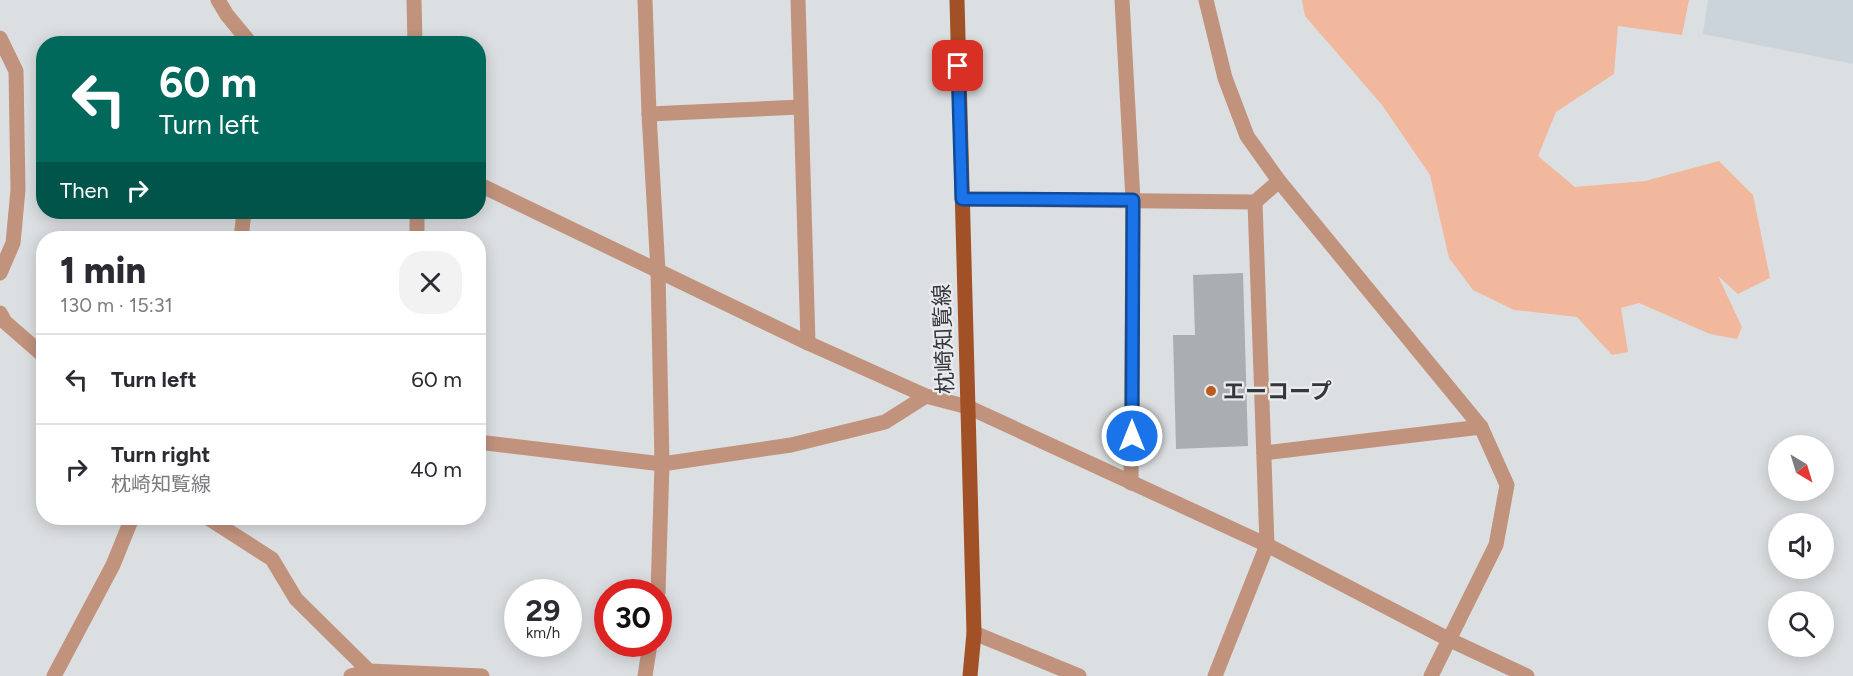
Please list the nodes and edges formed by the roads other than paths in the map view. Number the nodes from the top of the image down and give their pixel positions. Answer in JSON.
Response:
{"nodes":[{"id":1,"x":218,"y":0,"type":"edge"},
{"id":2,"x":414,"y":0,"type":"edge"},
{"id":3,"x":645,"y":0,"type":"edge"},
{"id":4,"x":798,"y":0,"type":"edge"},
{"id":5,"x":957,"y":0,"type":"edge"},
{"id":6,"x":1122,"y":0,"type":"edge"},
{"id":7,"x":1206,"y":0,"type":"edge"},
{"id":8,"x":244,"y":36,"type":"edge"},
{"id":9,"x":415,"y":36,"type":"edge"},
{"id":10,"x":0,"y":38,"type":"edge"},
{"id":11,"x":800,"y":107,"type":"junction"},
{"id":12,"x":649,"y":114,"type":"junction"},
{"id":13,"x":1279,"y":181,"type":"junction"},
{"id":14,"x":486,"y":188,"type":"edge"},
{"id":15,"x":962,"y":199,"type":"junction"},
{"id":16,"x":1133,"y":200,"type":"junction"},
{"id":17,"x":1255,"y":202,"type":"junction"},
{"id":18,"x":658,"y":271,"type":"junction"},
{"id":19,"x":0,"y":273,"type":"edge"},
{"id":20,"x":0,"y":313,"type":"edge"},
{"id":21,"x":808,"y":343,"type":"junction"},
{"id":22,"x":36,"y":349,"type":"edge"},
{"id":23,"x":926,"y":396,"type":"junction"},
{"id":24,"x":968,"y":407,"type":"junction"},
{"id":25,"x":1481,"y":428,"type":"junction"},
{"id":26,"x":486,"y":443,"type":"edge"},
{"id":27,"x":1264,"y":453,"type":"junction"},
{"id":28,"x":662,"y":464,"type":"junction"},
{"id":29,"x":1131,"y":483,"type":"junction"},
{"id":30,"x":129,"y":525,"type":"edge"},
{"id":31,"x":219,"y":525,"type":"edge"},
{"id":32,"x":1267,"y":545,"type":"junction"},
{"id":33,"x":658,"y":579,"type":"edge"},
{"id":34,"x":974,"y":633,"type":"junction"},
{"id":35,"x":1450,"y":640,"type":"junction"},
{"id":36,"x":648,"y":657,"type":"edge"},
{"id":37,"x":369,"y":671,"type":"junction"},
{"id":38,"x":54,"y":676,"type":"edge"},
{"id":39,"x":351,"y":676,"type":"edge"},
{"id":40,"x":482,"y":676,"type":"edge"},
{"id":41,"x":645,"y":676,"type":"edge"},
{"id":42,"x":970,"y":676,"type":"edge"},
{"id":43,"x":1079,"y":676,"type":"edge"},
{"id":44,"x":1215,"y":676,"type":"edge"},
{"id":45,"x":1431,"y":676,"type":"edge"},
{"id":46,"x":1527,"y":676,"type":"edge"}],
"edges":[{"from":1,"to":8,"type":"street"},
{"from":2,"to":9,"type":"street"},
{"from":3,"to":12,"type":"street"},
{"from":4,"to":11,"type":"street"},
{"from":5,"to":15,"type":"main road","name":"枕崎知覧線"},
{"from":6,"to":16,"type":"street"},
{"from":7,"to":13,"type":"street"},
{"from":10,"to":19,"type":"street"},
{"from":11,"to":12,"type":"street"},
{"from":11,"to":21,"type":"street"},
{"from":12,"to":18,"type":"street"},
{"from":13,"to":17,"type":"street"},
{"from":13,"to":25,"type":"street"},
{"from":14,"to":18,"type":"street"},
{"from":15,"to":16,"type":"street"},
{"from":15,"to":24,"type":"main road","name":"枕崎知覧線"},
{"from":16,"to":17,"type":"street"},
{"from":16,"to":29,"type":"street"},
{"from":17,"to":27,"type":"street"},
{"from":18,"to":21,"type":"street"},
{"from":18,"to":28,"type":"street"},
{"from":20,"to":22,"type":"street"},
{"from":21,"to":23,"type":"street"},
{"from":23,"to":24,"type":"street"},
{"from":23,"to":28,"type":"street"},
{"from":24,"to":29,"type":"street"},
{"from":24,"to":34,"type":"main road","name":"枕崎知覧線"},
{"from":25,"to":27,"type":"street"},
{"from":25,"to":35,"type":"street"},
{"from":26,"to":28,"type":"street"},
{"from":27,"to":32,"type":"street"},
{"from":28,"to":33,"type":"street"},
{"from":29,"to":32,"type":"street"},
{"from":30,"to":38,"type":"street"},
{"from":31,"to":37,"type":"street"},
{"from":32,"to":35,"type":"street"},
{"from":32,"to":44,"type":"street"},
{"from":34,"to":42,"type":"main road","name":"枕崎知覧線"},
{"from":34,"to":43,"type":"street"},
{"from":35,"to":45,"type":"street"},
{"from":35,"to":46,"type":"street"},
{"from":36,"to":41,"type":"street"},
{"from":37,"to":39,"type":"street"},
{"from":37,"to":40,"type":"street"}]}
